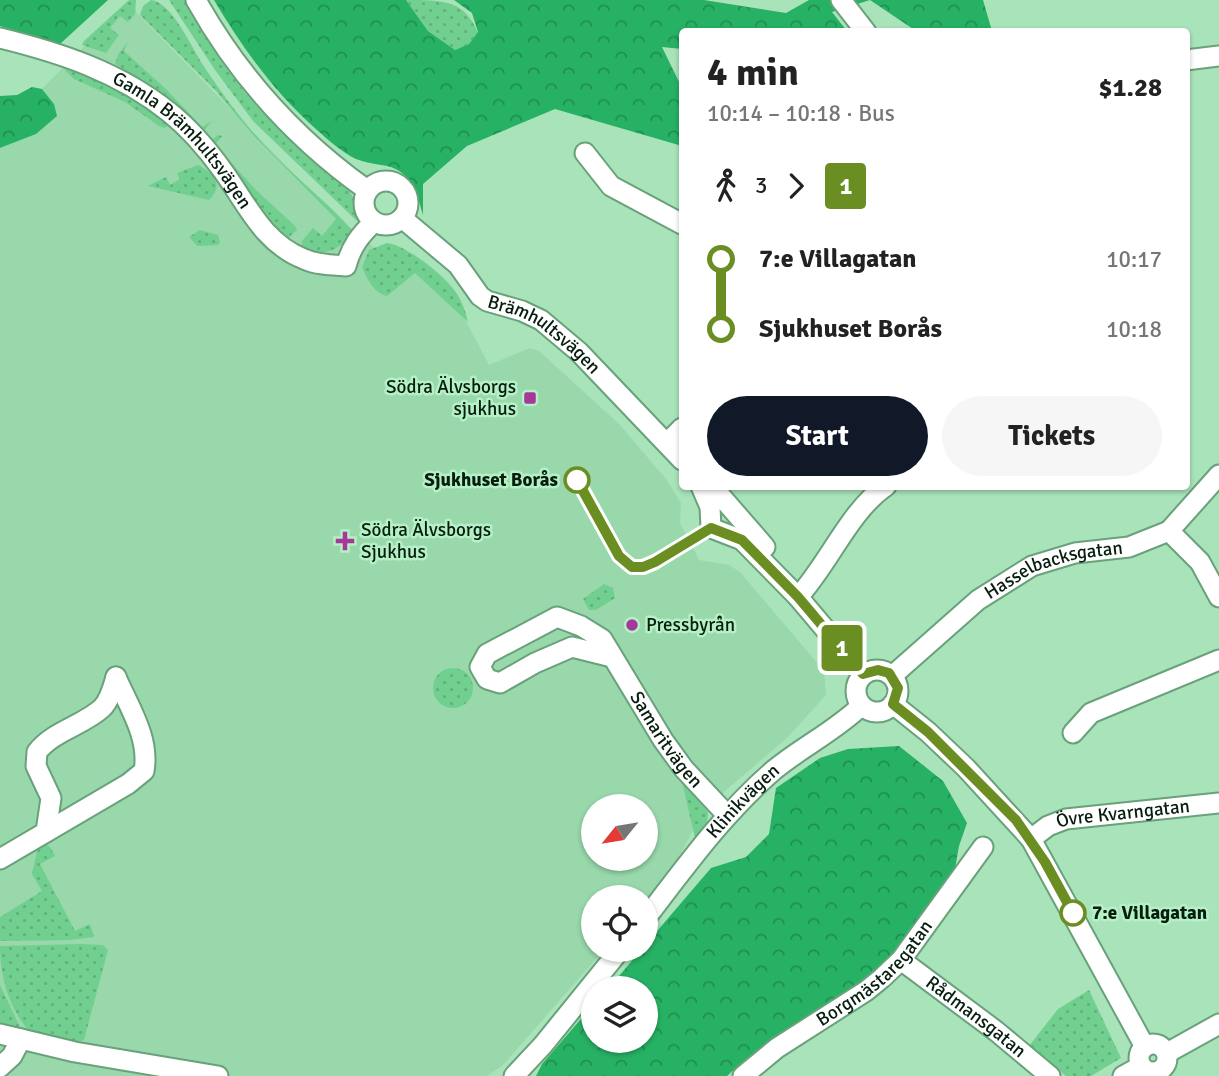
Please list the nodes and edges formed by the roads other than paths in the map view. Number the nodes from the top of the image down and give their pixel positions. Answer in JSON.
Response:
{"nodes":[{"id":1,"x":196,"y":0,"type":"edge"},
{"id":2,"x":841,"y":0,"type":"edge"},
{"id":3,"x":863,"y":28,"type":"edge"},
{"id":4,"x":0,"y":38,"type":"edge"},
{"id":5,"x":1219,"y":56,"type":"edge"},
{"id":6,"x":1190,"y":60,"type":"edge"},
{"id":7,"x":585,"y":153,"type":"dead end"},
{"id":8,"x":367,"y":190,"type":"junction"},
{"id":9,"x":402,"y":218,"type":"junction"},
{"id":10,"x":374,"y":222,"type":"junction"},
{"id":11,"x":679,"y":222,"type":"edge"},
{"id":12,"x":679,"y":431,"type":"edge"},
{"id":13,"x":667,"y":443,"type":"junction"},
{"id":14,"x":679,"y":457,"type":"edge"},
{"id":15,"x":1219,"y":475,"type":"edge"},
{"id":16,"x":703,"y":490,"type":"edge"},
{"id":17,"x":716,"y":490,"type":"edge"},
{"id":18,"x":880,"y":490,"type":"edge"},
{"id":19,"x":1169,"y":531,"type":"junction"},
{"id":20,"x":795,"y":594,"type":"junction"},
{"id":21,"x":1219,"y":597,"type":"edge"},
{"id":22,"x":567,"y":619,"type":"junction"},
{"id":23,"x":572,"y":647,"type":"junction"},
{"id":24,"x":612,"y":657,"type":"junction"},
{"id":25,"x":1219,"y":660,"type":"edge"},
{"id":26,"x":863,"y":674,"type":"junction"},
{"id":27,"x":892,"y":676,"type":"junction"},
{"id":28,"x":893,"y":704,"type":"junction"},
{"id":29,"x":861,"y":706,"type":"junction"},
{"id":30,"x":102,"y":708,"type":"junction"},
{"id":31,"x":134,"y":718,"type":"junction"},
{"id":32,"x":1073,"y":733,"type":"dead end"},
{"id":33,"x":51,"y":798,"type":"junction"},
{"id":34,"x":1219,"y":803,"type":"edge"},
{"id":35,"x":81,"y":811,"type":"junction"},
{"id":36,"x":727,"y":816,"type":"junction"},
{"id":37,"x":46,"y":832,"type":"junction"},
{"id":38,"x":1031,"y":839,"type":"junction"},
{"id":39,"x":983,"y":847,"type":"dead end"},
{"id":40,"x":0,"y":859,"type":"edge"},
{"id":41,"x":658,"y":903,"type":"edge"},
{"id":42,"x":901,"y":960,"type":"junction"},
{"id":43,"x":610,"y":962,"type":"edge"},
{"id":44,"x":1219,"y":1024,"type":"edge"},
{"id":45,"x":0,"y":1034,"type":"edge"},
{"id":46,"x":21,"y":1039,"type":"junction"},
{"id":47,"x":1155,"y":1063,"type":"edge"},
{"id":48,"x":0,"y":1067,"type":"edge"},
{"id":49,"x":1046,"y":1075,"type":"edge"},
{"id":50,"x":219,"y":1076,"type":"edge"},
{"id":51,"x":514,"y":1076,"type":"edge"},
{"id":52,"x":743,"y":1076,"type":"edge"},
{"id":53,"x":1123,"y":1076,"type":"edge"}],
"edges":[{"from":1,"to":8,"type":"street"},
{"from":2,"to":3,"type":"street"},
{"from":4,"to":10,"type":"street","name":"Gamla Brämhultsvägen"},
{"from":5,"to":6,"type":"street"},
{"from":7,"to":11,"type":"street"},
{"from":8,"to":9,"type":"street"},
{"from":8,"to":10,"type":"street"},
{"from":9,"to":10,"type":"street"},
{"from":9,"to":13,"type":"street","name":"Brämhultsvägen"},
{"from":12,"to":13,"type":"street"},
{"from":13,"to":14,"type":"street","name":"Brämhultsvägen"},
{"from":15,"to":19,"type":"street","name":"Hasselbacksgatan"},
{"from":16,"to":20,"type":"street"},
{"from":17,"to":20,"type":"street"},
{"from":18,"to":20,"type":"street"},
{"from":19,"to":21,"type":"street"},
{"from":19,"to":27,"type":"street","name":"Hasselbacksgatan"},
{"from":20,"to":26,"type":"street"},
{"from":22,"to":23,"type":"street"},
{"from":22,"to":23,"type":"street"},
{"from":22,"to":24,"type":"street","name":"Samaritvägen"},
{"from":23,"to":24,"type":"street"},
{"from":24,"to":36,"type":"street","name":"Samaritvägen"},
{"from":25,"to":32,"type":"street"},
{"from":26,"to":27,"type":"street"},
{"from":26,"to":29,"type":"street"},
{"from":27,"to":28,"type":"street"},
{"from":28,"to":29,"type":"street"},
{"from":28,"to":38,"type":"street"},
{"from":29,"to":36,"type":"street","name":"Klinikvägen"},
{"from":30,"to":31,"type":"street"},
{"from":30,"to":31,"type":"street"},
{"from":30,"to":33,"type":"street"},
{"from":31,"to":35,"type":"street"},
{"from":33,"to":35,"type":"street"},
{"from":33,"to":37,"type":"street"},
{"from":34,"to":38,"type":"street","name":"Övre Kvarngatan"},
{"from":35,"to":37,"type":"street"},
{"from":36,"to":41,"type":"street","name":"Klinikvägen"},
{"from":37,"to":40,"type":"street"},
{"from":38,"to":47,"type":"street"},
{"from":39,"to":42,"type":"street","name":"Borgmästaregatan"},
{"from":42,"to":49,"type":"street","name":"Rådmansgatan"},
{"from":42,"to":52,"type":"street","name":"Borgmästaregatan"},
{"from":43,"to":51,"type":"street"},
{"from":44,"to":47,"type":"street"},
{"from":45,"to":46,"type":"street"},
{"from":46,"to":48,"type":"street"},
{"from":46,"to":50,"type":"street"},
{"from":47,"to":53,"type":"street"}]}
